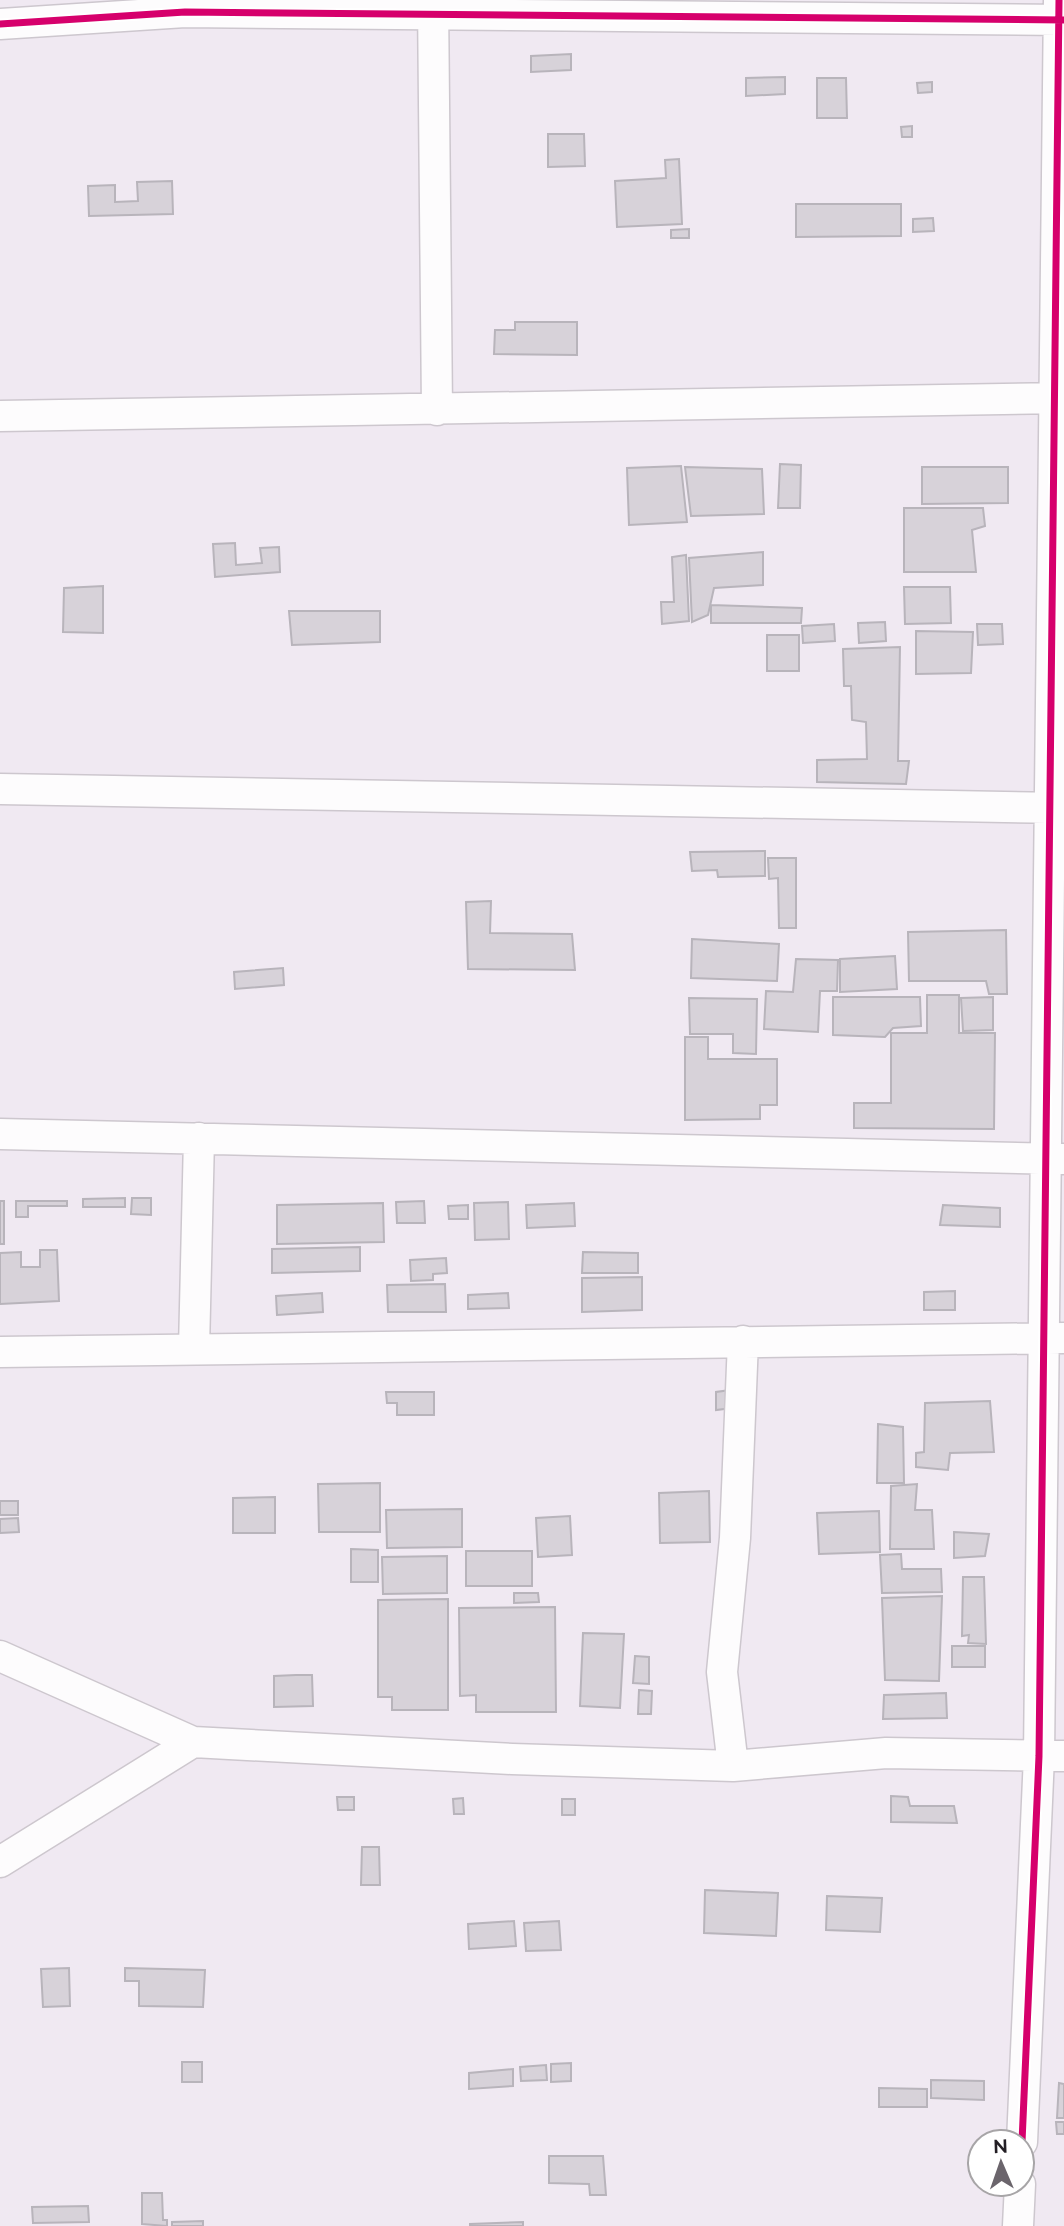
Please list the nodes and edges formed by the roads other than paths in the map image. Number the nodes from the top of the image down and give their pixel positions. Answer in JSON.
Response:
{"nodes":[{"id":1,"x":433,"y":8,"type":"edge"},
{"id":2,"x":1060,"y":13,"type":"edge"},
{"id":3,"x":0,"y":24,"type":"edge"},
{"id":4,"x":1059,"y":398,"type":"edge"},
{"id":5,"x":437,"y":410,"type":"junction"},
{"id":6,"x":0,"y":416,"type":"edge"},
{"id":7,"x":0,"y":789,"type":"edge"},
{"id":8,"x":1057,"y":807,"type":"edge"},
{"id":9,"x":0,"y":1134,"type":"edge"},
{"id":10,"x":200,"y":1138,"type":"junction"},
{"id":11,"x":1054,"y":1159,"type":"edge"},
{"id":12,"x":1054,"y":1338,"type":"edge"},
{"id":13,"x":743,"y":1341,"type":"junction"},
{"id":14,"x":194,"y":1349,"type":"junction"},
{"id":15,"x":0,"y":1352,"type":"edge"},
{"id":16,"x":0,"y":1656,"type":"edge"},
{"id":17,"x":193,"y":1742,"type":"junction"},
{"id":18,"x":1051,"y":1756,"type":"edge"},
{"id":19,"x":733,"y":1766,"type":"junction"},
{"id":20,"x":0,"y":1862,"type":"edge"},
{"id":21,"x":1023,"y":2128,"type":"edge"},
{"id":22,"x":1019,"y":2198,"type":"edge"},
{"id":23,"x":1018,"y":2226,"type":"edge"}],
"edges":[{"from":1,"to":2,"type":"street"},
{"from":1,"to":3,"type":"street"},
{"from":1,"to":5,"type":"street"},
{"from":2,"to":4,"type":"street"},
{"from":4,"to":5,"type":"street"},
{"from":4,"to":8,"type":"street"},
{"from":5,"to":6,"type":"street"},
{"from":7,"to":8,"type":"street"},
{"from":8,"to":11,"type":"street"},
{"from":9,"to":10,"type":"street"},
{"from":10,"to":11,"type":"street"},
{"from":10,"to":14,"type":"street"},
{"from":11,"to":12,"type":"street"},
{"from":12,"to":13,"type":"street"},
{"from":12,"to":18,"type":"street"},
{"from":13,"to":14,"type":"street"},
{"from":13,"to":19,"type":"street"},
{"from":14,"to":15,"type":"street"},
{"from":16,"to":17,"type":"street"},
{"from":17,"to":19,"type":"street"},
{"from":17,"to":20,"type":"street"},
{"from":18,"to":19,"type":"street"},
{"from":18,"to":21,"type":"street"},
{"from":22,"to":23,"type":"street"}]}
